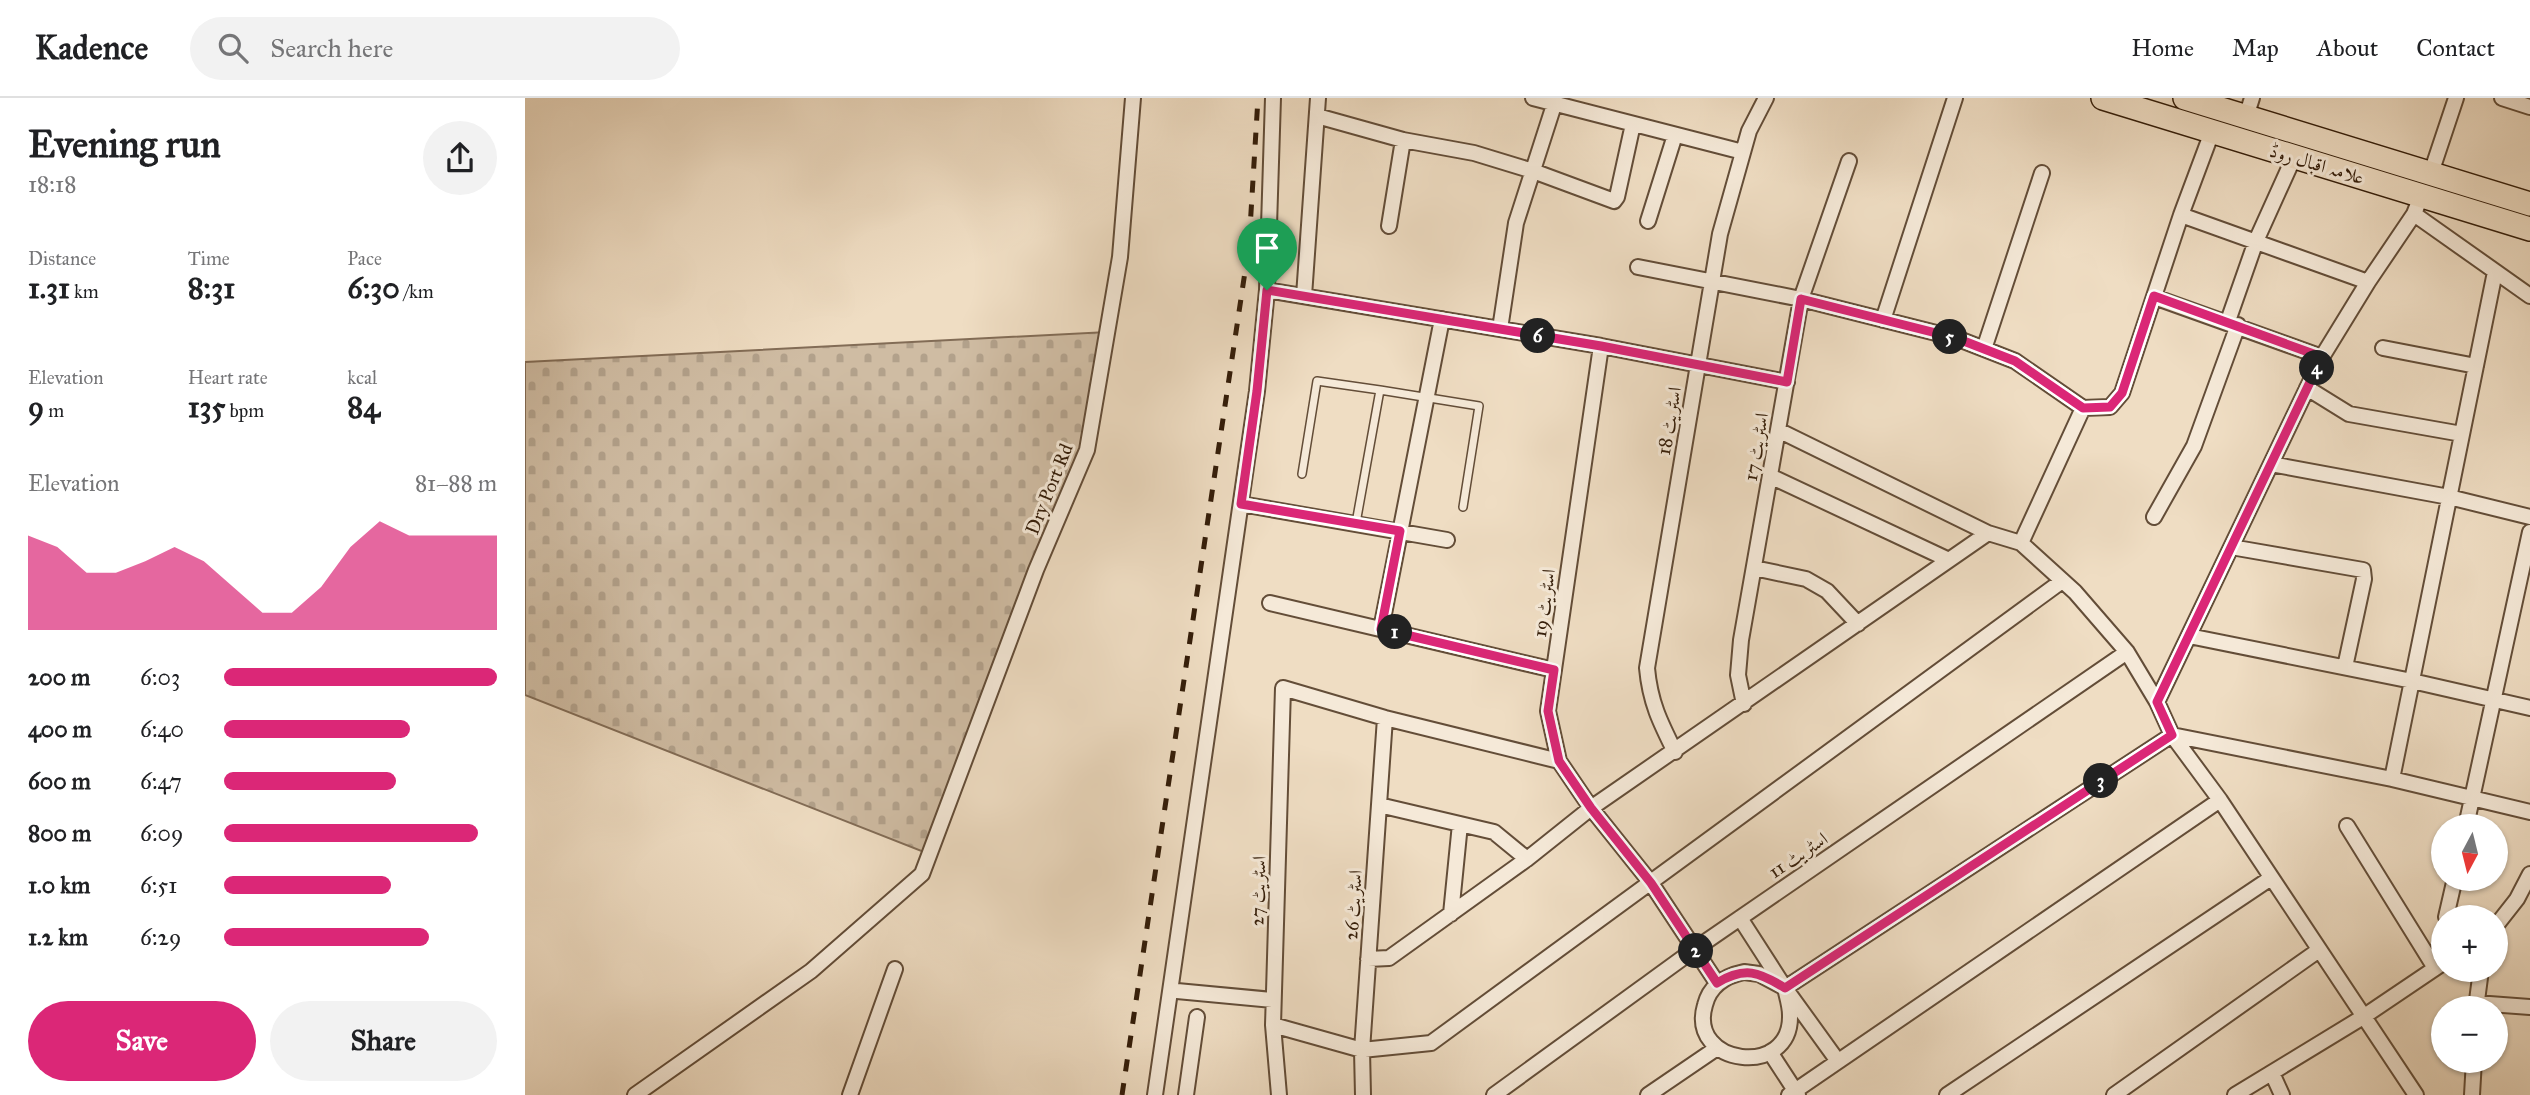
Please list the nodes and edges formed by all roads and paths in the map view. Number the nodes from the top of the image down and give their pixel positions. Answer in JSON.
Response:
{"nodes":[{"id":1,"x":1133,"y":98,"type":"edge"},
{"id":2,"x":1273,"y":98,"type":"edge"},
{"id":3,"x":1318,"y":98,"type":"edge"},
{"id":4,"x":1533,"y":98,"type":"edge"},
{"id":5,"x":1766,"y":98,"type":"edge"},
{"id":6,"x":1955,"y":98,"type":"edge"},
{"id":7,"x":2103,"y":98,"type":"edge"},
{"id":8,"x":2185,"y":98,"type":"edge"},
{"id":9,"x":2456,"y":98,"type":"edge"},
{"id":10,"x":2502,"y":98,"type":"edge"},
{"id":11,"x":1554,"y":105,"type":"junction"},
{"id":12,"x":2249,"y":107,"type":"edge"},
{"id":13,"x":2530,"y":107,"type":"edge"},
{"id":14,"x":1317,"y":116,"type":"junction"},
{"id":15,"x":1633,"y":124,"type":"junction"},
{"id":16,"x":2212,"y":132,"type":"junction"},
{"id":17,"x":1675,"y":135,"type":"junction"},
{"id":18,"x":1403,"y":140,"type":"junction"},
{"id":19,"x":2358,"y":150,"type":"junction"},
{"id":20,"x":1744,"y":152,"type":"junction"},
{"id":21,"x":2294,"y":157,"type":"junction"},
{"id":22,"x":1849,"y":162,"type":"dead end"},
{"id":23,"x":1533,"y":171,"type":"junction"},
{"id":24,"x":2042,"y":173,"type":"dead end"},
{"id":25,"x":2350,"y":173,"type":"junction"},
{"id":26,"x":2431,"y":173,"type":"junction"},
{"id":27,"x":2523,"y":202,"type":"edge"},
{"id":28,"x":2418,"y":205,"type":"junction"},
{"id":29,"x":2181,"y":215,"type":"junction"},
{"id":30,"x":1648,"y":221,"type":"dead end"},
{"id":31,"x":1389,"y":226,"type":"dead end"},
{"id":32,"x":2520,"y":226,"type":"edge"},
{"id":33,"x":2256,"y":241,"type":"junction"},
{"id":34,"x":1638,"y":267,"type":"dead end"},
{"id":35,"x":2494,"y":272,"type":"junction"},
{"id":36,"x":1712,"y":282,"type":"junction"},
{"id":37,"x":2368,"y":282,"type":"junction"},
{"id":38,"x":1267,"y":290,"type":"junction"},
{"id":39,"x":1304,"y":296,"type":"junction"},
{"id":40,"x":2154,"y":296,"type":"junction"},
{"id":41,"x":2530,"y":296,"type":"edge"},
{"id":42,"x":1801,"y":299,"type":"junction"},
{"id":43,"x":1442,"y":319,"type":"junction"},
{"id":44,"x":1883,"y":320,"type":"junction"},
{"id":45,"x":2233,"y":323,"type":"junction"},
{"id":46,"x":1500,"y":329,"type":"junction"},
{"id":47,"x":1601,"y":346,"type":"junction"},
{"id":48,"x":2383,"y":348,"type":"dead end"},
{"id":49,"x":1984,"y":349,"type":"junction"},
{"id":50,"x":2322,"y":357,"type":"junction"},
{"id":51,"x":1698,"y":366,"type":"junction"},
{"id":52,"x":2476,"y":366,"type":"junction"},
{"id":53,"x":1787,"y":382,"type":"junction"},
{"id":54,"x":2307,"y":388,"type":"junction"},
{"id":55,"x":1380,"y":390,"type":"junction"},
{"id":56,"x":1426,"y":397,"type":"junction"},
{"id":57,"x":2083,"y":408,"type":"junction"},
{"id":58,"x":1778,"y":430,"type":"junction"},
{"id":59,"x":2462,"y":434,"type":"junction"},
{"id":60,"x":2271,"y":464,"type":"junction"},
{"id":61,"x":1302,"y":474,"type":"dead end"},
{"id":62,"x":1770,"y":476,"type":"junction"},
{"id":63,"x":2449,"y":497,"type":"junction"},
{"id":64,"x":1241,"y":504,"type":"junction"},
{"id":65,"x":1463,"y":507,"type":"dead end"},
{"id":66,"x":2154,"y":517,"type":"dead end"},
{"id":67,"x":2530,"y":517,"type":"edge"},
{"id":68,"x":1356,"y":523,"type":"junction"},
{"id":69,"x":1400,"y":531,"type":"junction"},
{"id":70,"x":2530,"y":532,"type":"edge"},
{"id":71,"x":1988,"y":533,"type":"junction"},
{"id":72,"x":1447,"y":540,"type":"dead end"},
{"id":73,"x":2021,"y":543,"type":"junction"},
{"id":74,"x":2231,"y":547,"type":"junction"},
{"id":75,"x":1949,"y":560,"type":"junction"},
{"id":76,"x":1754,"y":568,"type":"junction"},
{"id":77,"x":2062,"y":581,"type":"junction"},
{"id":78,"x":1270,"y":603,"type":"dead end"},
{"id":79,"x":1858,"y":624,"type":"junction"},
{"id":80,"x":1381,"y":629,"type":"junction"},
{"id":81,"x":2189,"y":636,"type":"junction"},
{"id":82,"x":2127,"y":652,"type":"junction"},
{"id":83,"x":2345,"y":667,"type":"junction"},
{"id":84,"x":1554,"y":670,"type":"junction"},
{"id":85,"x":2412,"y":681,"type":"junction"},
{"id":86,"x":2495,"y":699,"type":"junction"},
{"id":87,"x":2157,"y":702,"type":"junction"},
{"id":88,"x":1744,"y":704,"type":"junction"},
{"id":89,"x":2530,"y":708,"type":"edge"},
{"id":90,"x":1385,"y":718,"type":"junction"},
{"id":91,"x":2172,"y":735,"type":"junction"},
{"id":92,"x":1675,"y":752,"type":"junction"},
{"id":93,"x":1559,"y":761,"type":"junction"},
{"id":94,"x":2392,"y":779,"type":"junction"},
{"id":95,"x":2473,"y":799,"type":"junction"},
{"id":96,"x":2220,"y":800,"type":"junction"},
{"id":97,"x":1379,"y":805,"type":"junction"},
{"id":98,"x":1591,"y":808,"type":"junction"},
{"id":99,"x":2530,"y":813,"type":"edge"},
{"id":100,"x":2469,"y":814,"type":"edge"},
{"id":101,"x":1460,"y":824,"type":"junction"},
{"id":102,"x":2347,"y":826,"type":"dead end"},
{"id":103,"x":1527,"y":859,"type":"junction"},
{"id":104,"x":2530,"y":874,"type":"edge"},
{"id":105,"x":2271,"y":878,"type":"junction"},
{"id":106,"x":1651,"y":883,"type":"junction"},
{"id":107,"x":2508,"y":910,"type":"edge"},
{"id":108,"x":1451,"y":914,"type":"junction"},
{"id":109,"x":1740,"y":918,"type":"junction"},
{"id":110,"x":1695,"y":949,"type":"junction"},
{"id":111,"x":2319,"y":950,"type":"junction"},
{"id":112,"x":2431,"y":954,"type":"edge"},
{"id":113,"x":1368,"y":959,"type":"junction"},
{"id":114,"x":895,"y":969,"type":"dead end"},
{"id":115,"x":2431,"y":971,"type":"edge"},
{"id":116,"x":1717,"y":983,"type":"junction"},
{"id":117,"x":1785,"y":988,"type":"junction"},
{"id":118,"x":1177,"y":990,"type":"dead end"},
{"id":119,"x":1273,"y":1000,"type":"junction"},
{"id":120,"x":2508,"y":1007,"type":"edge"},
{"id":121,"x":2530,"y":1007,"type":"edge"},
{"id":122,"x":1197,"y":1017,"type":"dead end"},
{"id":123,"x":2363,"y":1017,"type":"junction"},
{"id":124,"x":1273,"y":1025,"type":"junction"},
{"id":125,"x":1717,"y":1048,"type":"junction"},
{"id":126,"x":1362,"y":1050,"type":"junction"},
{"id":127,"x":1770,"y":1052,"type":"junction"},
{"id":128,"x":1837,"y":1060,"type":"junction"},
{"id":129,"x":2271,"y":1073,"type":"junction"},
{"id":130,"x":2473,"y":1073,"type":"edge"},
{"id":131,"x":1794,"y":1094,"type":"edge"},
{"id":132,"x":635,"y":1095,"type":"edge"},
{"id":133,"x":849,"y":1095,"type":"edge"},
{"id":134,"x":1155,"y":1095,"type":"edge"},
{"id":135,"x":1186,"y":1095,"type":"edge"},
{"id":136,"x":1279,"y":1095,"type":"edge"},
{"id":137,"x":1363,"y":1095,"type":"edge"},
{"id":138,"x":1494,"y":1095,"type":"edge"},
{"id":139,"x":1648,"y":1095,"type":"edge"},
{"id":140,"x":1947,"y":1095,"type":"edge"},
{"id":141,"x":2113,"y":1095,"type":"edge"},
{"id":142,"x":2235,"y":1095,"type":"edge"},
{"id":143,"x":2282,"y":1095,"type":"edge"},
{"id":144,"x":2416,"y":1095,"type":"edge"},
{"id":145,"x":2472,"y":1095,"type":"edge"}],
"edges":[{"from":1,"to":132,"type":"street","name":"Dry Port Rd"},
{"from":2,"to":38,"type":"street"},
{"from":3,"to":14,"type":"street"},
{"from":4,"to":11,"type":"street"},
{"from":5,"to":20,"type":"street","name":"اسٹریٹ 18"},
{"from":6,"to":44,"type":"street"},
{"from":7,"to":16,"type":"main road","name":"علامہ اقبال روڈ"},
{"from":8,"to":12,"type":"main road","name":"علامہ اقبال روڈ"},
{"from":9,"to":26,"type":"street"},
{"from":10,"to":13,"type":"street"},
{"from":11,"to":15,"type":"street"},
{"from":11,"to":23,"type":"street"},
{"from":12,"to":19,"type":"main road","name":"علامہ اقبال روڈ"},
{"from":14,"to":18,"type":"street"},
{"from":14,"to":39,"type":"street"},
{"from":15,"to":17,"type":"street"},
{"from":15,"to":23,"type":"street"},
{"from":16,"to":21,"type":"main road","name":"علامہ اقبال روڈ"},
{"from":16,"to":29,"type":"street"},
{"from":17,"to":20,"type":"street"},
{"from":17,"to":30,"type":"street"},
{"from":18,"to":23,"type":"street"},
{"from":18,"to":31,"type":"street"},
{"from":19,"to":25,"type":"main road"},
{"from":19,"to":26,"type":"main road","name":"علامہ اقبال روڈ"},
{"from":20,"to":36,"type":"street","name":"اسٹریٹ 18"},
{"from":21,"to":25,"type":"main road","name":"علامہ اقبال روڈ"},
{"from":21,"to":33,"type":"street"},
{"from":22,"to":42,"type":"street","name":"اسٹریٹ 17"},
{"from":23,"to":46,"type":"street"},
{"from":24,"to":49,"type":"street"},
{"from":25,"to":28,"type":"main road","name":"علامہ اقبال روڈ"},
{"from":26,"to":27,"type":"main road","name":"علامہ اقبال روڈ"},
{"from":27,"to":32,"type":"main road"},
{"from":28,"to":32,"type":"main road","name":"علامہ اقبال روڈ"},
{"from":28,"to":35,"type":"street"},
{"from":28,"to":37,"type":"street"},
{"from":29,"to":33,"type":"street"},
{"from":29,"to":40,"type":"street"},
{"from":33,"to":37,"type":"street"},
{"from":33,"to":45,"type":"street"},
{"from":34,"to":36,"type":"street"},
{"from":35,"to":41,"type":"street"},
{"from":35,"to":52,"type":"street"},
{"from":36,"to":42,"type":"street"},
{"from":36,"to":51,"type":"street","name":"اسٹریٹ 18"},
{"from":37,"to":50,"type":"street"},
{"from":38,"to":39,"type":"street"},
{"from":38,"to":64,"type":"street"},
{"from":39,"to":43,"type":"street"},
{"from":40,"to":45,"type":"street"},
{"from":40,"to":57,"type":"street"},
{"from":42,"to":44,"type":"street"},
{"from":42,"to":53,"type":"street","name":"اسٹریٹ 17"},
{"from":43,"to":46,"type":"street"},
{"from":43,"to":56,"type":"street"},
{"from":44,"to":49,"type":"street"},
{"from":45,"to":50,"type":"street"},
{"from":45,"to":66,"type":"street"},
{"from":46,"to":47,"type":"street"},
{"from":47,"to":51,"type":"street"},
{"from":47,"to":84,"type":"street","name":"اسٹریٹ 19"},
{"from":48,"to":52,"type":"street"},
{"from":49,"to":57,"type":"street"},
{"from":50,"to":54,"type":"street"},
{"from":51,"to":53,"type":"street"},
{"from":51,"to":92,"type":"street","name":"اسٹریٹ 18"},
{"from":52,"to":59,"type":"street"},
{"from":53,"to":58,"type":"street","name":"اسٹریٹ 17"},
{"from":54,"to":59,"type":"street"},
{"from":54,"to":60,"type":"street"},
{"from":55,"to":56,"type":"lane"},
{"from":55,"to":61,"type":"lane"},
{"from":55,"to":68,"type":"lane"},
{"from":56,"to":65,"type":"lane"},
{"from":56,"to":69,"type":"street"},
{"from":57,"to":73,"type":"street"},
{"from":58,"to":62,"type":"street","name":"اسٹریٹ 17"},
{"from":58,"to":71,"type":"street"},
{"from":59,"to":63,"type":"street"},
{"from":60,"to":63,"type":"street"},
{"from":60,"to":74,"type":"street"},
{"from":62,"to":75,"type":"street"},
{"from":62,"to":76,"type":"street","name":"اسٹریٹ 17"},
{"from":63,"to":67,"type":"street"},
{"from":63,"to":85,"type":"street"},
{"from":64,"to":68,"type":"street"},
{"from":64,"to":134,"type":"street"},
{"from":68,"to":69,"type":"street"},
{"from":69,"to":72,"type":"street"},
{"from":69,"to":80,"type":"street"},
{"from":70,"to":86,"type":"street"},
{"from":71,"to":73,"type":"street"},
{"from":71,"to":75,"type":"street"},
{"from":73,"to":77,"type":"street"},
{"from":74,"to":81,"type":"street"},
{"from":74,"to":83,"type":"street"},
{"from":75,"to":79,"type":"street"},
{"from":76,"to":79,"type":"street"},
{"from":76,"to":88,"type":"street","name":"اسٹریٹ 17"},
{"from":77,"to":82,"type":"street"},
{"from":77,"to":106,"type":"street"},
{"from":78,"to":80,"type":"street"},
{"from":79,"to":88,"type":"street"},
{"from":80,"to":84,"type":"street"},
{"from":81,"to":83,"type":"street"},
{"from":81,"to":87,"type":"street"},
{"from":82,"to":87,"type":"street"},
{"from":82,"to":109,"type":"street","name":"اسٹریٹ 11"},
{"from":83,"to":85,"type":"street"},
{"from":84,"to":93,"type":"street","name":"اسٹریٹ 19"},
{"from":85,"to":86,"type":"street"},
{"from":85,"to":94,"type":"street"},
{"from":86,"to":89,"type":"street"},
{"from":86,"to":95,"type":"street"},
{"from":87,"to":91,"type":"street"},
{"from":88,"to":92,"type":"street"},
{"from":90,"to":93,"type":"street"},
{"from":90,"to":97,"type":"street","name":"اسٹریٹ 26"},
{"from":90,"to":119,"type":"street","name":"اسٹریٹ 27"},
{"from":91,"to":94,"type":"street"},
{"from":91,"to":96,"type":"street"},
{"from":91,"to":117,"type":"street"},
{"from":92,"to":98,"type":"street"},
{"from":93,"to":98,"type":"street","name":"اسٹریٹ 19"},
{"from":94,"to":95,"type":"street"},
{"from":95,"to":99,"type":"street"},
{"from":95,"to":100,"type":"street"},
{"from":96,"to":105,"type":"street"},
{"from":96,"to":128,"type":"street"},
{"from":97,"to":101,"type":"street"},
{"from":97,"to":113,"type":"street","name":"اسٹریٹ 26"},
{"from":98,"to":103,"type":"street"},
{"from":98,"to":106,"type":"street","name":"اسٹریٹ 19"},
{"from":101,"to":103,"type":"street"},
{"from":101,"to":108,"type":"street"},
{"from":102,"to":112,"type":"street"},
{"from":103,"to":108,"type":"street"},
{"from":104,"to":107,"type":"street"},
{"from":105,"to":111,"type":"street"},
{"from":105,"to":140,"type":"street"},
{"from":106,"to":110,"type":"street","name":"اسٹریٹ 19"},
{"from":106,"to":126,"type":"street"},
{"from":108,"to":113,"type":"street"},
{"from":109,"to":110,"type":"street","name":"اسٹریٹ 11"},
{"from":109,"to":117,"type":"street"},
{"from":110,"to":116,"type":"street","name":"اسٹریٹ 19"},
{"from":110,"to":138,"type":"street","name":"اسٹریٹ 11"},
{"from":111,"to":123,"type":"street"},
{"from":111,"to":141,"type":"street"},
{"from":113,"to":126,"type":"street","name":"اسٹریٹ 26"},
{"from":114,"to":133,"type":"street"},
{"from":115,"to":123,"type":"street"},
{"from":116,"to":117,"type":"street"},
{"from":116,"to":125,"type":"street"},
{"from":117,"to":127,"type":"street"},
{"from":117,"to":128,"type":"street"},
{"from":118,"to":119,"type":"street"},
{"from":119,"to":124,"type":"street","name":"اسٹریٹ 27"},
{"from":120,"to":121,"type":"street"},
{"from":122,"to":135,"type":"street"},
{"from":123,"to":129,"type":"street"},
{"from":123,"to":144,"type":"street"},
{"from":124,"to":126,"type":"street"},
{"from":124,"to":136,"type":"street","name":"اسٹریٹ 27"},
{"from":125,"to":127,"type":"street"},
{"from":125,"to":139,"type":"street"},
{"from":126,"to":137,"type":"street","name":"اسٹریٹ 26"},
{"from":127,"to":131,"type":"street"},
{"from":128,"to":131,"type":"street"},
{"from":129,"to":142,"type":"street"},
{"from":129,"to":143,"type":"street"},
{"from":130,"to":145,"type":"street"}]}
